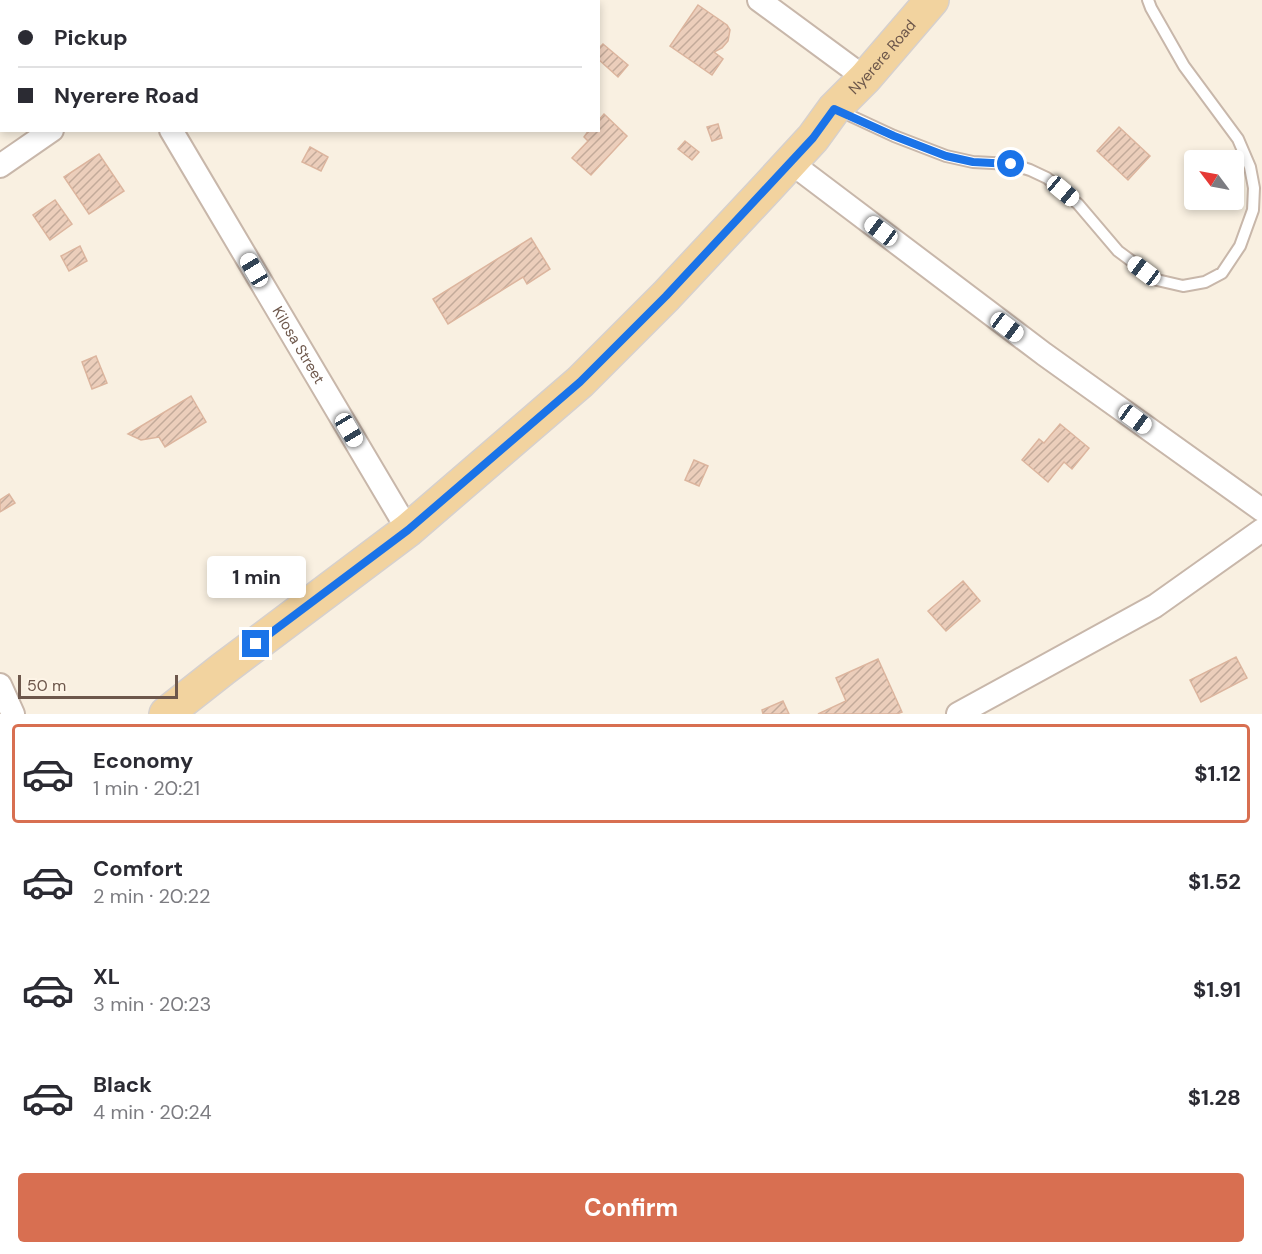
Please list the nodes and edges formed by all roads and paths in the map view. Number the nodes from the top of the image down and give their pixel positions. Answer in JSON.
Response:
{"nodes":[{"id":1,"x":759,"y":0,"type":"edge"},
{"id":2,"x":932,"y":0,"type":"edge"},
{"id":3,"x":1148,"y":0,"type":"edge"},
{"id":4,"x":865,"y":78,"type":"junction"},
{"id":5,"x":834,"y":109,"type":"junction"},
{"id":6,"x":49,"y":132,"type":"edge"},
{"id":7,"x":172,"y":132,"type":"edge"},
{"id":8,"x":790,"y":162,"type":"junction"},
{"id":9,"x":0,"y":166,"type":"edge"},
{"id":10,"x":1262,"y":510,"type":"edge"},
{"id":11,"x":408,"y":530,"type":"junction"},
{"id":12,"x":1262,"y":530,"type":"edge"},
{"id":13,"x":0,"y":685,"type":"edge"},
{"id":14,"x":13,"y":714,"type":"edge"},
{"id":15,"x":166,"y":714,"type":"edge"},
{"id":16,"x":959,"y":714,"type":"edge"}],
"edges":[{"from":1,"to":4,"type":"street"},
{"from":2,"to":4,"type":"main road","name":"Nyerere Road"},
{"from":3,"to":5,"type":"lane"},
{"from":4,"to":5,"type":"main road","name":"Nyerere Road"},
{"from":5,"to":8,"type":"main road","name":"Nyerere Road"},
{"from":6,"to":9,"type":"street"},
{"from":7,"to":11,"type":"street","name":"Kilosa Street"},
{"from":8,"to":10,"type":"street"},
{"from":8,"to":11,"type":"main road","name":"Nyerere Road"},
{"from":11,"to":15,"type":"main road","name":"Nyerere Road"},
{"from":12,"to":16,"type":"street"},
{"from":13,"to":14,"type":"street"}]}
